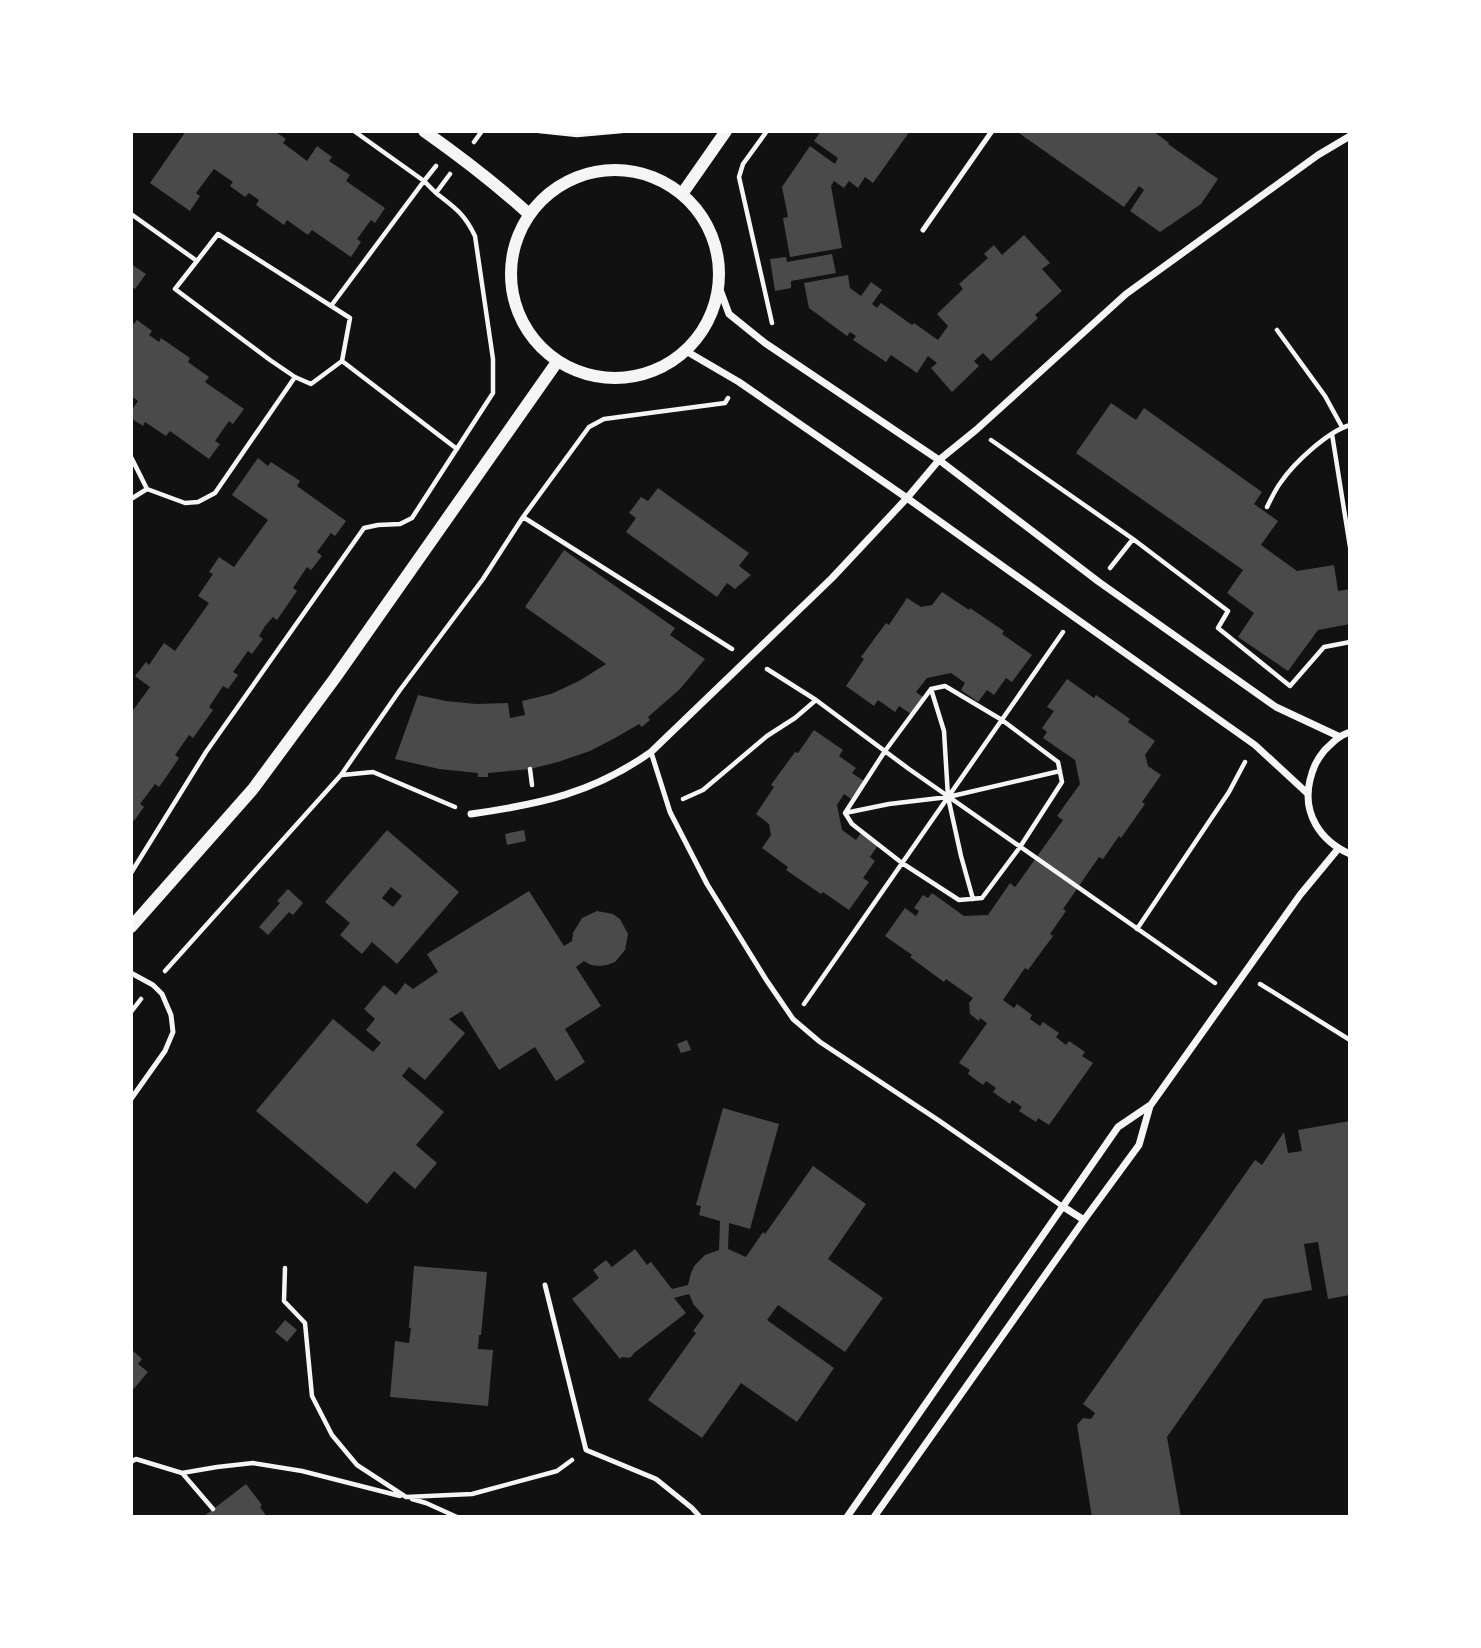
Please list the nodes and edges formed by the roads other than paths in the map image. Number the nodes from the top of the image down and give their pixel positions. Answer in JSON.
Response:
{"nodes":[{"id":1,"x":425,"y":131,"type":"edge"},
{"id":2,"x":726,"y":131,"type":"edge"},
{"id":3,"x":992,"y":131,"type":"edge"},
{"id":4,"x":1350,"y":136,"type":"edge"},
{"id":5,"x":682,"y":194,"type":"junction"},
{"id":6,"x":529,"y":214,"type":"junction"},
{"id":7,"x":923,"y":230,"type":"dead end"},
{"id":8,"x":719,"y":286,"type":"junction"},
{"id":9,"x":686,"y":351,"type":"junction"},
{"id":10,"x":557,"y":362,"type":"junction"},
{"id":11,"x":939,"y":460,"type":"junction"},
{"id":12,"x":907,"y":498,"type":"junction"},
{"id":13,"x":1350,"y":732,"type":"edge"},
{"id":14,"x":1338,"y":736,"type":"junction"},
{"id":15,"x":651,"y":752,"type":"junction"},
{"id":16,"x":1307,"y":793,"type":"junction"},
{"id":17,"x":471,"y":814,"type":"road end"},
{"id":18,"x":1338,"y":849,"type":"junction"},
{"id":19,"x":1350,"y":854,"type":"edge"},
{"id":20,"x":131,"y":927,"type":"edge"},
{"id":21,"x":131,"y":973,"type":"edge"},
{"id":22,"x":131,"y":1099,"type":"edge"},
{"id":23,"x":1150,"y":1106,"type":"junction"},
{"id":24,"x":1062,"y":1206,"type":"junction"},
{"id":25,"x":1084,"y":1220,"type":"junction"},
{"id":26,"x":545,"y":1284,"type":"dead end"},
{"id":27,"x":699,"y":1517,"type":"edge"},
{"id":28,"x":847,"y":1517,"type":"edge"},
{"id":29,"x":874,"y":1517,"type":"edge"}],
"edges":[{"from":1,"to":6,"type":"street"},
{"from":2,"to":5,"type":"street"},
{"from":3,"to":7,"type":"lane"},
{"from":4,"to":11,"type":"street"},
{"from":5,"to":6,"type":"street"},
{"from":5,"to":8,"type":"street"},
{"from":6,"to":10,"type":"street"},
{"from":8,"to":9,"type":"street"},
{"from":8,"to":11,"type":"street"},
{"from":9,"to":10,"type":"street"},
{"from":9,"to":12,"type":"street"},
{"from":10,"to":20,"type":"street"},
{"from":11,"to":12,"type":"street"},
{"from":11,"to":14,"type":"street"},
{"from":12,"to":15,"type":"street"},
{"from":12,"to":16,"type":"street"},
{"from":13,"to":14,"type":"street"},
{"from":14,"to":16,"type":"street"},
{"from":15,"to":17,"type":"street"},
{"from":15,"to":24,"type":"lane"},
{"from":16,"to":18,"type":"street"},
{"from":18,"to":19,"type":"street"},
{"from":18,"to":23,"type":"street"},
{"from":21,"to":22,"type":"lane"},
{"from":23,"to":24,"type":"street"},
{"from":23,"to":25,"type":"street"},
{"from":24,"to":25,"type":"street"},
{"from":24,"to":28,"type":"street"},
{"from":25,"to":29,"type":"street"},
{"from":26,"to":27,"type":"lane"}]}
